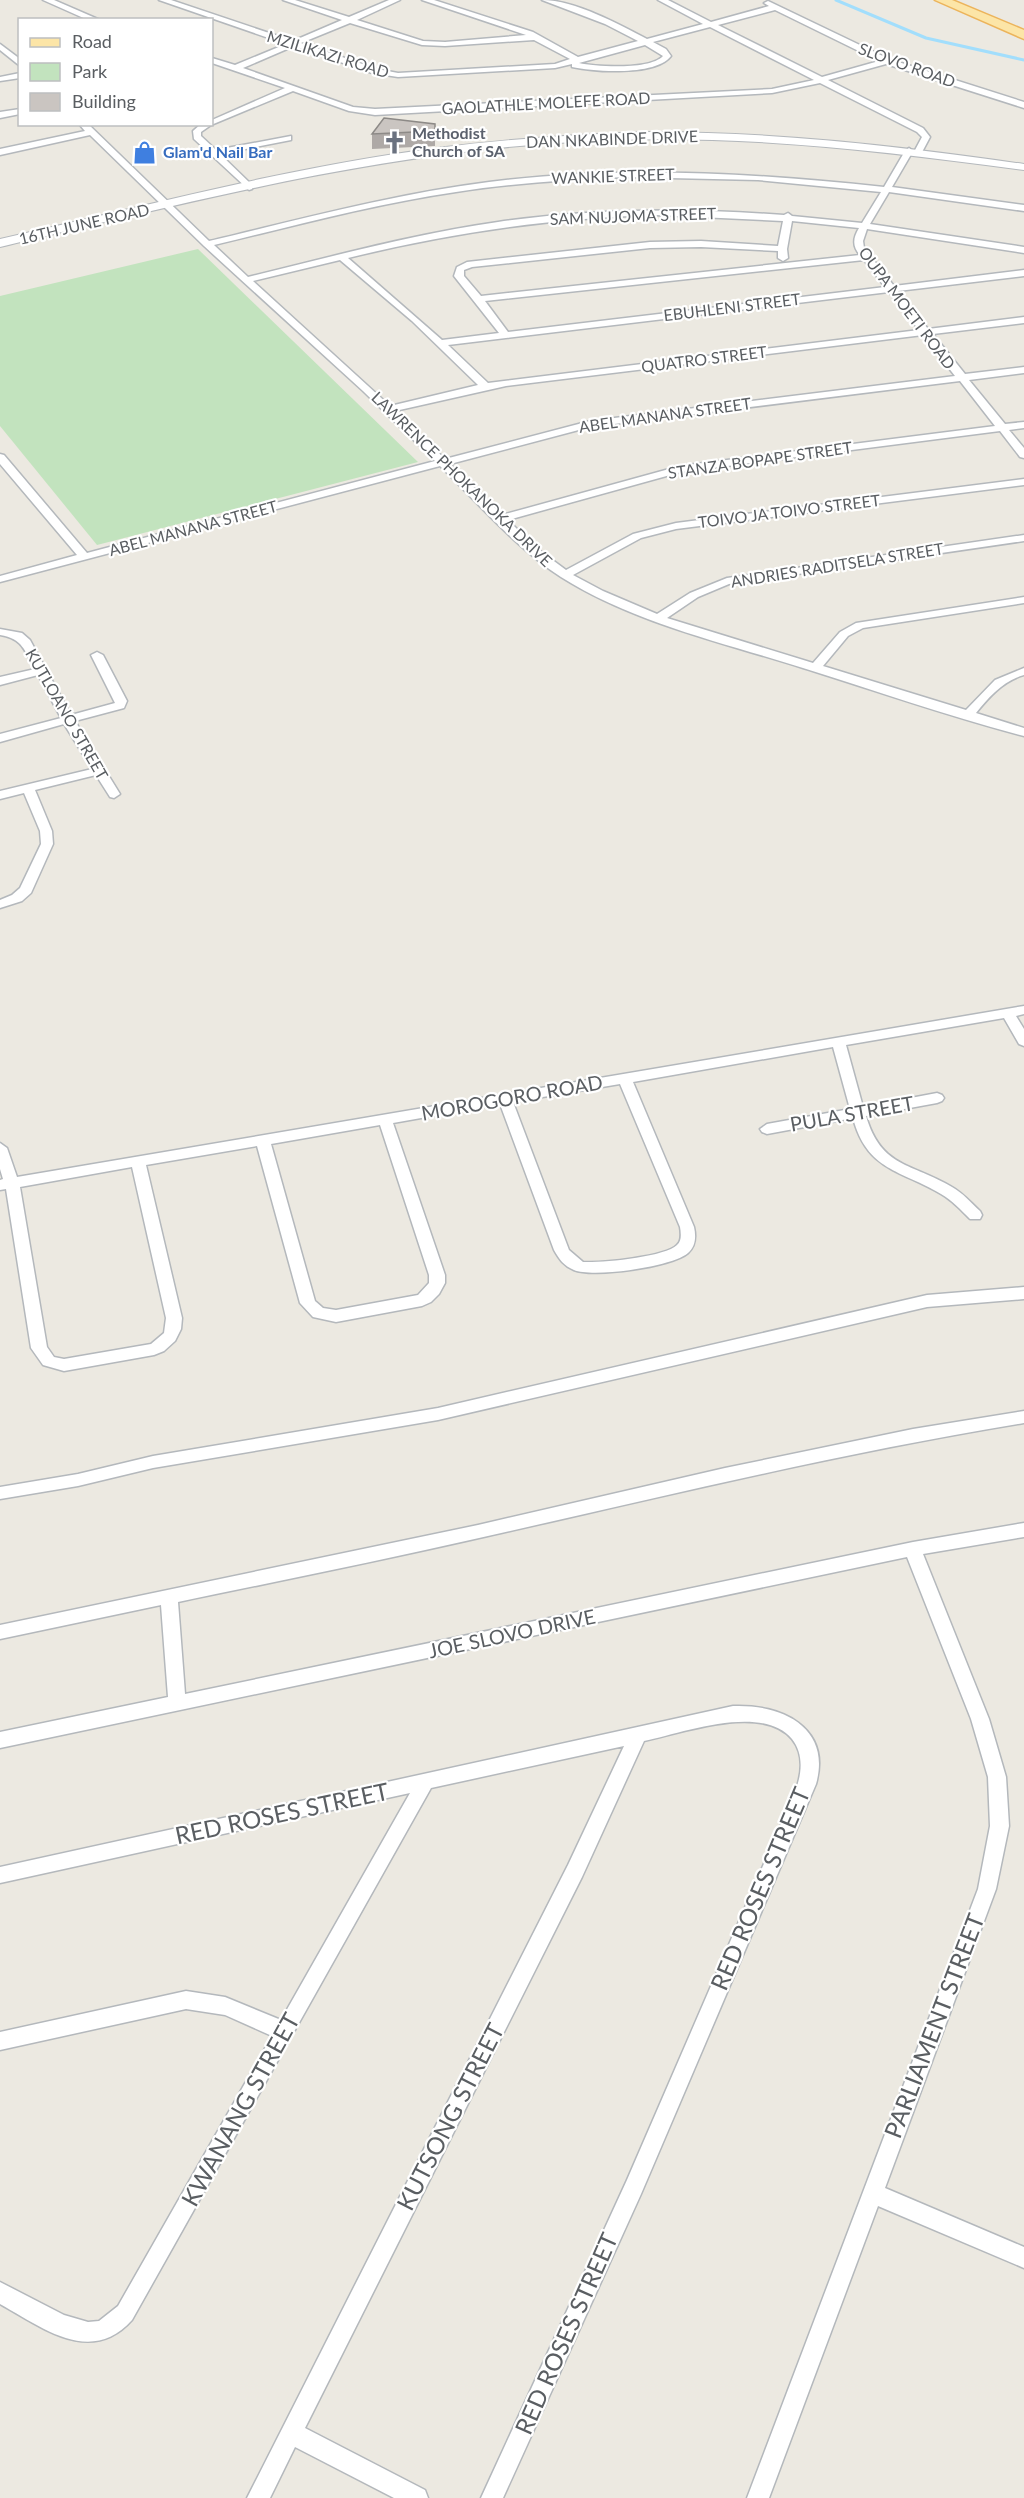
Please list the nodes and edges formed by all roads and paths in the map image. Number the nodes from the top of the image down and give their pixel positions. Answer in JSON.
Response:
{"nodes":[{"id":1,"x":47,"y":0,"type":"edge"},
{"id":2,"x":163,"y":0,"type":"edge"},
{"id":3,"x":287,"y":0,"type":"edge"},
{"id":4,"x":396,"y":0,"type":"edge"},
{"id":5,"x":426,"y":0,"type":"edge"},
{"id":6,"x":546,"y":0,"type":"edge"},
{"id":7,"x":662,"y":0,"type":"edge"},
{"id":8,"x":762,"y":0,"type":"edge"},
{"id":9,"x":941,"y":0,"type":"edge"},
{"id":10,"x":776,"y":7,"type":"junction"},
{"id":11,"x":91,"y":18,"type":"edge"},
{"id":12,"x":347,"y":20,"type":"junction"},
{"id":13,"x":711,"y":25,"type":"junction"},
{"id":14,"x":1024,"y":35,"type":"edge"},
{"id":15,"x":537,"y":37,"type":"junction"},
{"id":16,"x":647,"y":42,"type":"junction"},
{"id":17,"x":291,"y":44,"type":"junction"},
{"id":18,"x":0,"y":46,"type":"edge"},
{"id":19,"x":213,"y":60,"type":"edge"},
{"id":20,"x":886,"y":61,"type":"junction"},
{"id":21,"x":18,"y":62,"type":"edge"},
{"id":22,"x":574,"y":62,"type":"junction"},
{"id":23,"x":233,"y":67,"type":"junction"},
{"id":24,"x":213,"y":73,"type":"edge"},
{"id":25,"x":18,"y":75,"type":"edge"},
{"id":26,"x":0,"y":79,"type":"edge"},
{"id":27,"x":819,"y":80,"type":"junction"},
{"id":28,"x":291,"y":90,"type":"junction"},
{"id":29,"x":1024,"y":105,"type":"edge"},
{"id":30,"x":18,"y":111,"type":"edge"},
{"id":31,"x":0,"y":115,"type":"edge"},
{"id":32,"x":213,"y":123,"type":"edge"},
{"id":33,"x":85,"y":126,"type":"edge"},
{"id":34,"x":207,"y":126,"type":"edge"},
{"id":35,"x":91,"y":132,"type":"junction"},
{"id":36,"x":288,"y":138,"type":"dead end"},
{"id":37,"x":0,"y":152,"type":"edge"},
{"id":38,"x":913,"y":152,"type":"junction"},
{"id":39,"x":214,"y":153,"type":"junction"},
{"id":40,"x":1024,"y":167,"type":"edge"},
{"id":41,"x":249,"y":187,"type":"junction"},
{"id":42,"x":887,"y":188,"type":"junction"},
{"id":43,"x":167,"y":205,"type":"junction"},
{"id":44,"x":1024,"y":208,"type":"edge"},
{"id":45,"x":788,"y":216,"type":"junction"},
{"id":46,"x":864,"y":226,"type":"junction"},
{"id":47,"x":0,"y":243,"type":"edge"},
{"id":48,"x":207,"y":244,"type":"junction"},
{"id":49,"x":782,"y":249,"type":"junction"},
{"id":50,"x":1024,"y":250,"type":"edge"},
{"id":51,"x":342,"y":257,"type":"junction"},
{"id":52,"x":864,"y":257,"type":"junction"},
{"id":53,"x":784,"y":265,"type":"junction"},
{"id":54,"x":1024,"y":273,"type":"edge"},
{"id":55,"x":246,"y":280,"type":"junction"},
{"id":56,"x":892,"y":288,"type":"junction"},
{"id":57,"x":479,"y":299,"type":"junction"},
{"id":58,"x":1024,"y":320,"type":"edge"},
{"id":59,"x":926,"y":332,"type":"junction"},
{"id":60,"x":505,"y":334,"type":"junction"},
{"id":61,"x":440,"y":342,"type":"junction"},
{"id":62,"x":1024,"y":370,"type":"edge"},
{"id":63,"x":960,"y":378,"type":"junction"},
{"id":64,"x":484,"y":386,"type":"junction"},
{"id":65,"x":386,"y":410,"type":"junction"},
{"id":66,"x":1024,"y":425,"type":"edge"},
{"id":67,"x":1002,"y":428,"type":"junction"},
{"id":68,"x":1024,"y":455,"type":"edge"},
{"id":69,"x":0,"y":457,"type":"edge"},
{"id":70,"x":440,"y":461,"type":"junction"},
{"id":71,"x":1024,"y":482,"type":"edge"},
{"id":72,"x":500,"y":519,"type":"junction"},
{"id":73,"x":1024,"y":538,"type":"edge"},
{"id":74,"x":85,"y":558,"type":"junction"},
{"id":75,"x":565,"y":574,"type":"junction"},
{"id":76,"x":0,"y":579,"type":"edge"},
{"id":77,"x":1024,"y":600,"type":"edge"},
{"id":78,"x":658,"y":619,"type":"junction"},
{"id":79,"x":0,"y":632,"type":"edge"},
{"id":80,"x":97,"y":655,"type":"dead end"},
{"id":81,"x":814,"y":669,"type":"junction"},
{"id":82,"x":42,"y":671,"type":"junction"},
{"id":83,"x":1024,"y":671,"type":"edge"},
{"id":84,"x":0,"y":681,"type":"edge"},
{"id":85,"x":969,"y":715,"type":"junction"},
{"id":86,"x":68,"y":720,"type":"junction"},
{"id":87,"x":1024,"y":732,"type":"edge"},
{"id":88,"x":0,"y":738,"type":"edge"},
{"id":89,"x":99,"y":771,"type":"junction"},
{"id":90,"x":28,"y":788,"type":"junction"},
{"id":91,"x":0,"y":795,"type":"edge"},
{"id":92,"x":114,"y":795,"type":"dead end"},
{"id":93,"x":0,"y":904,"type":"edge"},
{"id":94,"x":1024,"y":1010,"type":"edge"},
{"id":95,"x":1008,"y":1012,"type":"junction"},
{"id":96,"x":838,"y":1040,"type":"junction"},
{"id":97,"x":1024,"y":1041,"type":"edge"},
{"id":98,"x":625,"y":1079,"type":"junction"},
{"id":99,"x":937,"y":1098,"type":"dead end"},
{"id":100,"x":506,"y":1099,"type":"junction"},
{"id":101,"x":858,"y":1113,"type":"junction"},
{"id":102,"x":385,"y":1119,"type":"junction"},
{"id":103,"x":767,"y":1129,"type":"dead end"},
{"id":104,"x":262,"y":1139,"type":"junction"},
{"id":105,"x":0,"y":1148,"type":"edge"},
{"id":106,"x":138,"y":1160,"type":"junction"},
{"id":107,"x":6,"y":1184,"type":"edge"},
{"id":108,"x":975,"y":1215,"type":"dead end"},
{"id":109,"x":1024,"y":1293,"type":"edge"},
{"id":110,"x":1024,"y":1417,"type":"edge"},
{"id":111,"x":0,"y":1493,"type":"edge"},
{"id":112,"x":1024,"y":1530,"type":"edge"},
{"id":113,"x":913,"y":1549,"type":"junction"},
{"id":114,"x":169,"y":1596,"type":"junction"},
{"id":115,"x":0,"y":1632,"type":"edge"},
{"id":116,"x":177,"y":1704,"type":"junction"},
{"id":117,"x":639,"y":1733,"type":"junction"},
{"id":118,"x":0,"y":1740,"type":"edge"},
{"id":119,"x":424,"y":1784,"type":"junction"},
{"id":120,"x":0,"y":1875,"type":"edge"},
{"id":121,"x":285,"y":2032,"type":"junction"},
{"id":122,"x":0,"y":2041,"type":"edge"},
{"id":123,"x":872,"y":2193,"type":"junction"},
{"id":124,"x":1024,"y":2258,"type":"edge"},
{"id":125,"x":0,"y":2293,"type":"edge"},
{"id":126,"x":291,"y":2433,"type":"junction"},
{"id":127,"x":258,"y":2498,"type":"edge"},
{"id":128,"x":417,"y":2498,"type":"edge"},
{"id":129,"x":492,"y":2498,"type":"edge"},
{"id":130,"x":758,"y":2498,"type":"edge"}],
"edges":[{"from":1,"to":11,"type":"street"},
{"from":2,"to":17,"type":"street","name":"MZILIKAZI ROAD"},
{"from":3,"to":12,"type":"street"},
{"from":4,"to":12,"type":"street"},
{"from":5,"to":15,"type":"street"},
{"from":6,"to":16,"type":"street","name":"MZILIKAZI ROAD"},
{"from":7,"to":13,"type":"street"},
{"from":8,"to":10,"type":"street","name":"SLOVO ROAD"},
{"from":9,"to":14,"type":"main road"},
{"from":10,"to":13,"type":"street","name":"MZILIKAZI ROAD"},
{"from":10,"to":20,"type":"street","name":"SLOVO ROAD"},
{"from":12,"to":15,"type":"street"},
{"from":12,"to":17,"type":"street"},
{"from":13,"to":16,"type":"street","name":"MZILIKAZI ROAD"},
{"from":13,"to":27,"type":"street"},
{"from":15,"to":22,"type":"street"},
{"from":16,"to":22,"type":"street","name":"MZILIKAZI ROAD"},
{"from":16,"to":22,"type":"street","name":"MZILIKAZI ROAD"},
{"from":17,"to":22,"type":"street","name":"MZILIKAZI ROAD"},
{"from":17,"to":23,"type":"street"},
{"from":18,"to":21,"type":"street"},
{"from":19,"to":23,"type":"street","name":"GAOLATHLE MOLEFE ROAD"},
{"from":20,"to":27,"type":"street","name":"GAOLATHLE MOLEFE ROAD"},
{"from":20,"to":29,"type":"street","name":"SLOVO ROAD"},
{"from":23,"to":24,"type":"street"},
{"from":23,"to":28,"type":"street","name":"GAOLATHLE MOLEFE ROAD"},
{"from":25,"to":26,"type":"street"},
{"from":27,"to":28,"type":"street","name":"GAOLATHLE MOLEFE ROAD"},
{"from":27,"to":38,"type":"street"},
{"from":28,"to":32,"type":"street"},
{"from":30,"to":31,"type":"street"},
{"from":33,"to":35,"type":"street","name":"LAWRENCE PHOKANOKA DRIVE"},
{"from":34,"to":39,"type":"street"},
{"from":35,"to":37,"type":"street"},
{"from":35,"to":43,"type":"street","name":"LAWRENCE PHOKANOKA DRIVE"},
{"from":36,"to":39,"type":"street"},
{"from":38,"to":40,"type":"street","name":"DAN NKABINDE DRIVE"},
{"from":38,"to":41,"type":"street","name":"DAN NKABINDE DRIVE"},
{"from":38,"to":42,"type":"street","name":"OUPA MOETI ROAD"},
{"from":39,"to":41,"type":"street"},
{"from":41,"to":43,"type":"street","name":"DAN NKABINDE DRIVE"},
{"from":42,"to":44,"type":"street","name":"WANKIE STREET"},
{"from":42,"to":46,"type":"street","name":"OUPA MOETI ROAD"},
{"from":42,"to":48,"type":"street","name":"WANKIE STREET"},
{"from":43,"to":47,"type":"street","name":"16TH JUNE ROAD"},
{"from":43,"to":48,"type":"street","name":"LAWRENCE PHOKANOKA DRIVE"},
{"from":45,"to":46,"type":"street","name":"SAM NUJOMA STREET"},
{"from":45,"to":49,"type":"street"},
{"from":45,"to":51,"type":"street","name":"SAM NUJOMA STREET"},
{"from":46,"to":50,"type":"street","name":"SAM NUJOMA STREET"},
{"from":46,"to":52,"type":"street","name":"OUPA MOETI ROAD"},
{"from":48,"to":55,"type":"street","name":"LAWRENCE PHOKANOKA DRIVE"},
{"from":49,"to":53,"type":"street"},
{"from":49,"to":57,"type":"street"},
{"from":51,"to":55,"type":"street","name":"SAM NUJOMA STREET"},
{"from":51,"to":61,"type":"street"},
{"from":52,"to":53,"type":"street"},
{"from":52,"to":56,"type":"street","name":"OUPA MOETI ROAD"},
{"from":53,"to":57,"type":"street"},
{"from":54,"to":56,"type":"street","name":"EBUHLENI STREET"},
{"from":55,"to":65,"type":"street","name":"LAWRENCE PHOKANOKA DRIVE"},
{"from":56,"to":59,"type":"street","name":"OUPA MOETI ROAD"},
{"from":56,"to":60,"type":"street","name":"EBUHLENI STREET"},
{"from":57,"to":60,"type":"street"},
{"from":58,"to":59,"type":"street","name":"QUATRO STREET"},
{"from":59,"to":63,"type":"street","name":"OUPA MOETI ROAD"},
{"from":59,"to":64,"type":"street","name":"QUATRO STREET"},
{"from":60,"to":61,"type":"street","name":"EBUHLENI STREET"},
{"from":61,"to":64,"type":"street"},
{"from":62,"to":63,"type":"street","name":"ABEL MANANA STREET"},
{"from":63,"to":67,"type":"street","name":"OUPA MOETI ROAD"},
{"from":63,"to":70,"type":"street","name":"ABEL MANANA STREET"},
{"from":64,"to":65,"type":"street","name":"QUATRO STREET"},
{"from":65,"to":70,"type":"street","name":"LAWRENCE PHOKANOKA DRIVE"},
{"from":66,"to":67,"type":"street","name":"STANZA BOPAPE STREET"},
{"from":67,"to":68,"type":"street","name":"OUPA MOETI ROAD"},
{"from":67,"to":72,"type":"street","name":"STANZA BOPAPE STREET"},
{"from":69,"to":74,"type":"street"},
{"from":70,"to":72,"type":"street","name":"LAWRENCE PHOKANOKA DRIVE"},
{"from":70,"to":74,"type":"street","name":"ABEL MANANA STREET"},
{"from":71,"to":75,"type":"street","name":"TOIVO JA TOIVO STREET"},
{"from":72,"to":75,"type":"street","name":"LAWRENCE PHOKANOKA DRIVE"},
{"from":73,"to":78,"type":"street","name":"ANDRIES RADITSELA STREET"},
{"from":74,"to":76,"type":"street","name":"ABEL MANANA STREET"},
{"from":75,"to":78,"type":"street","name":"LAWRENCE PHOKANOKA DRIVE"},
{"from":77,"to":81,"type":"street"},
{"from":78,"to":81,"type":"street","name":"LAWRENCE PHOKANOKA DRIVE"},
{"from":79,"to":82,"type":"street","name":"KUTLOANO STREET"},
{"from":80,"to":86,"type":"street"},
{"from":81,"to":85,"type":"street","name":"LAWRENCE PHOKANOKA DRIVE"},
{"from":82,"to":84,"type":"street"},
{"from":82,"to":86,"type":"street","name":"KUTLOANO STREET"},
{"from":83,"to":85,"type":"street"},
{"from":85,"to":87,"type":"street","name":"LAWRENCE PHOKANOKA DRIVE"},
{"from":86,"to":88,"type":"street"},
{"from":86,"to":89,"type":"street","name":"KUTLOANO STREET"},
{"from":89,"to":90,"type":"street"},
{"from":89,"to":92,"type":"street","name":"KUTLOANO STREET"},
{"from":90,"to":91,"type":"street"},
{"from":90,"to":93,"type":"street"},
{"from":94,"to":95,"type":"street","name":"MOROGORO ROAD"},
{"from":95,"to":96,"type":"street","name":"MOROGORO ROAD"},
{"from":95,"to":97,"type":"street"},
{"from":96,"to":98,"type":"street","name":"MOROGORO ROAD"},
{"from":96,"to":101,"type":"street"},
{"from":98,"to":100,"type":"street","name":"MOROGORO ROAD"},
{"from":98,"to":100,"type":"street"},
{"from":99,"to":101,"type":"street","name":"PULA STREET"},
{"from":100,"to":102,"type":"street","name":"MOROGORO ROAD"},
{"from":101,"to":103,"type":"street","name":"PULA STREET"},
{"from":101,"to":108,"type":"street"},
{"from":102,"to":104,"type":"street","name":"MOROGORO ROAD"},
{"from":102,"to":104,"type":"street"},
{"from":104,"to":106,"type":"street","name":"MOROGORO ROAD"},
{"from":105,"to":107,"type":"street"},
{"from":106,"to":107,"type":"street","name":"MOROGORO ROAD"},
{"from":106,"to":107,"type":"street"},
{"from":109,"to":111,"type":"street"},
{"from":110,"to":114,"type":"street"},
{"from":112,"to":113,"type":"street","name":"JOE SLOVO DRIVE"},
{"from":113,"to":116,"type":"street","name":"JOE SLOVO DRIVE"},
{"from":113,"to":123,"type":"street","name":"PARLIAMENT STREET"},
{"from":114,"to":115,"type":"street"},
{"from":114,"to":116,"type":"street"},
{"from":116,"to":118,"type":"street","name":"JOE SLOVO DRIVE"},
{"from":117,"to":119,"type":"street","name":"RED ROSES STREET"},
{"from":117,"to":126,"type":"street","name":"KUTSONG STREET"},
{"from":117,"to":129,"type":"street","name":"RED ROSES STREET"},
{"from":119,"to":120,"type":"street","name":"RED ROSES STREET"},
{"from":119,"to":121,"type":"street","name":"KWANANG STREET"},
{"from":121,"to":122,"type":"street"},
{"from":121,"to":125,"type":"street","name":"KWANANG STREET"},
{"from":123,"to":124,"type":"street"},
{"from":123,"to":130,"type":"street","name":"PARLIAMENT STREET"},
{"from":126,"to":127,"type":"street","name":"KUTSONG STREET"},
{"from":126,"to":128,"type":"street"}]}
